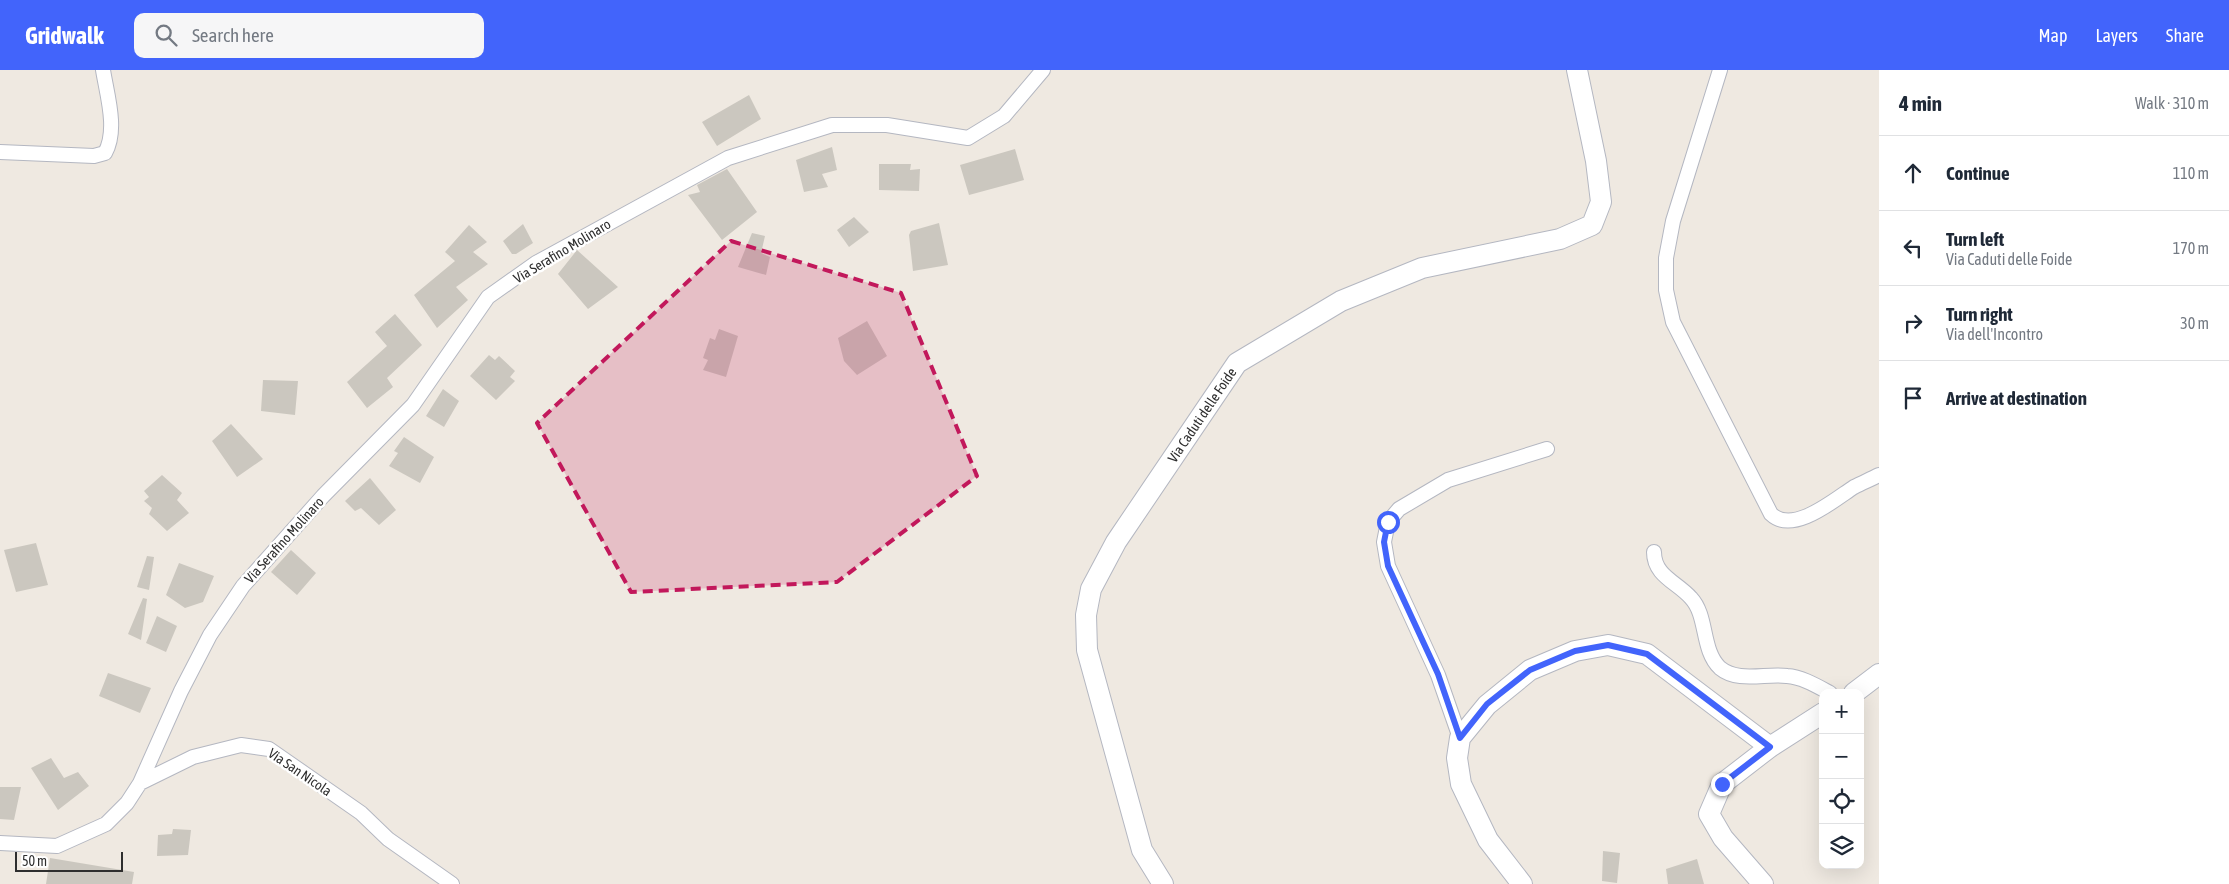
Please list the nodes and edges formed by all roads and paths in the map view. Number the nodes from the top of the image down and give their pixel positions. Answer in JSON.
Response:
{"nodes":[{"id":1,"x":103,"y":70,"type":"edge"},
{"id":2,"x":1043,"y":70,"type":"edge"},
{"id":3,"x":1577,"y":70,"type":"edge"},
{"id":4,"x":1720,"y":70,"type":"edge"},
{"id":5,"x":0,"y":152,"type":"edge"},
{"id":6,"x":1547,"y":449,"type":"dead end"},
{"id":7,"x":1879,"y":475,"type":"edge"},
{"id":8,"x":1654,"y":552,"type":"dead end"},
{"id":9,"x":1879,"y":674,"type":"edge"},
{"id":10,"x":1821,"y":689,"type":"edge"},
{"id":11,"x":1859,"y":689,"type":"edge"},
{"id":12,"x":1819,"y":715,"type":"edge"},
{"id":13,"x":1460,"y":738,"type":"junction"},
{"id":14,"x":1770,"y":747,"type":"junction"},
{"id":15,"x":140,"y":783,"type":"junction"},
{"id":16,"x":0,"y":843,"type":"edge"},
{"id":17,"x":452,"y":884,"type":"edge"},
{"id":18,"x":1163,"y":884,"type":"edge"},
{"id":19,"x":1522,"y":884,"type":"edge"},
{"id":20,"x":1763,"y":884,"type":"edge"}],
"edges":[{"from":1,"to":5,"type":"street"},
{"from":2,"to":15,"type":"street","name":"Via Serafino Molinaro"},
{"from":3,"to":18,"type":"street","name":"Via Caduti delle Foide"},
{"from":4,"to":7,"type":"street"},
{"from":6,"to":13,"type":"street"},
{"from":8,"to":10,"type":"street"},
{"from":9,"to":11,"type":"street"},
{"from":12,"to":14,"type":"street"},
{"from":13,"to":14,"type":"street"},
{"from":13,"to":19,"type":"street"},
{"from":14,"to":20,"type":"street"},
{"from":15,"to":16,"type":"street"},
{"from":15,"to":17,"type":"street","name":"Via San Nicola"}]}
